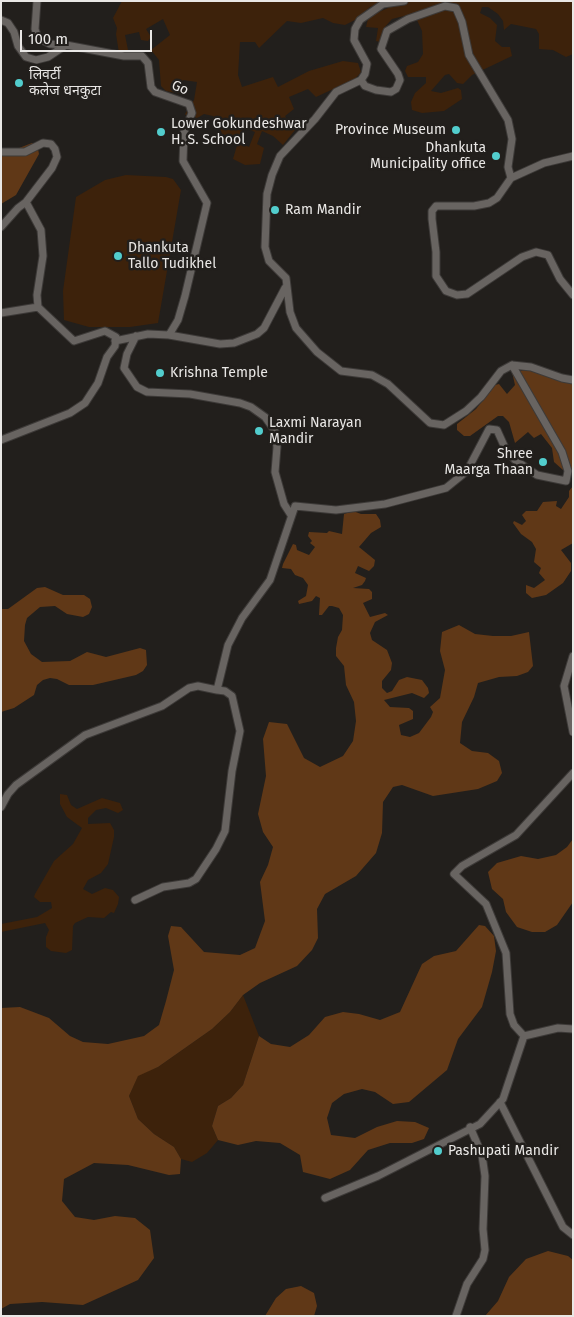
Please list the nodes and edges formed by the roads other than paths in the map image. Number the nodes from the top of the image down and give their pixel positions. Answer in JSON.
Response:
{"nodes":[{"id":1,"x":37,"y":1,"type":"edge"},
{"id":2,"x":404,"y":1,"type":"edge"},
{"id":3,"x":1,"y":20,"type":"edge"},
{"id":4,"x":66,"y":45,"type":"junction"},
{"id":5,"x":360,"y":80,"type":"junction"},
{"id":6,"x":1,"y":152,"type":"edge"},
{"id":7,"x":573,"y":156,"type":"edge"},
{"id":8,"x":510,"y":178,"type":"junction"},
{"id":9,"x":26,"y":202,"type":"junction"},
{"id":10,"x":1,"y":226,"type":"edge"},
{"id":11,"x":287,"y":284,"type":"junction"},
{"id":12,"x":573,"y":295,"type":"edge"},
{"id":13,"x":38,"y":307,"type":"junction"},
{"id":14,"x":1,"y":313,"type":"edge"},
{"id":15,"x":169,"y":335,"type":"junction"},
{"id":16,"x":136,"y":336,"type":"junction"},
{"id":17,"x":115,"y":344,"type":"junction"},
{"id":18,"x":512,"y":365,"type":"junction"},
{"id":19,"x":573,"y":380,"type":"edge"},
{"id":20,"x":1,"y":440,"type":"edge"},
{"id":21,"x":291,"y":515,"type":"junction"},
{"id":22,"x":573,"y":656,"type":"edge"},
{"id":23,"x":217,"y":690,"type":"junction"},
{"id":24,"x":573,"y":732,"type":"edge"},
{"id":25,"x":573,"y":773,"type":"edge"},
{"id":26,"x":1,"y":808,"type":"edge"},
{"id":27,"x":135,"y":900,"type":"dead end"},
{"id":28,"x":573,"y":1029,"type":"edge"},
{"id":29,"x":524,"y":1036,"type":"junction"},
{"id":30,"x":500,"y":1102,"type":"junction"},
{"id":31,"x":470,"y":1127,"type":"junction"},
{"id":32,"x":325,"y":1198,"type":"dead end"},
{"id":33,"x":573,"y":1235,"type":"edge"},
{"id":34,"x":456,"y":1316,"type":"edge"}],
"edges":[{"from":1,"to":4,"type":"street"},
{"from":2,"to":5,"type":"street"},
{"from":3,"to":4,"type":"street"},
{"from":4,"to":15,"type":"street","name":"Go"},
{"from":5,"to":8,"type":"street"},
{"from":5,"to":11,"type":"street"},
{"from":6,"to":9,"type":"street"},
{"from":7,"to":8,"type":"street"},
{"from":8,"to":12,"type":"street"},
{"from":9,"to":10,"type":"street"},
{"from":9,"to":13,"type":"street"},
{"from":11,"to":15,"type":"street"},
{"from":11,"to":18,"type":"street"},
{"from":13,"to":14,"type":"street"},
{"from":13,"to":17,"type":"street"},
{"from":15,"to":16,"type":"street"},
{"from":16,"to":17,"type":"street"},
{"from":16,"to":21,"type":"street"},
{"from":17,"to":20,"type":"street"},
{"from":18,"to":19,"type":"street"},
{"from":18,"to":21,"type":"street"},
{"from":21,"to":23,"type":"street"},
{"from":22,"to":24,"type":"street"},
{"from":23,"to":26,"type":"street"},
{"from":23,"to":27,"type":"street"},
{"from":25,"to":29,"type":"street"},
{"from":28,"to":29,"type":"street"},
{"from":29,"to":30,"type":"street"},
{"from":30,"to":31,"type":"street"},
{"from":30,"to":33,"type":"street"},
{"from":31,"to":32,"type":"street"},
{"from":31,"to":34,"type":"street"}]}
